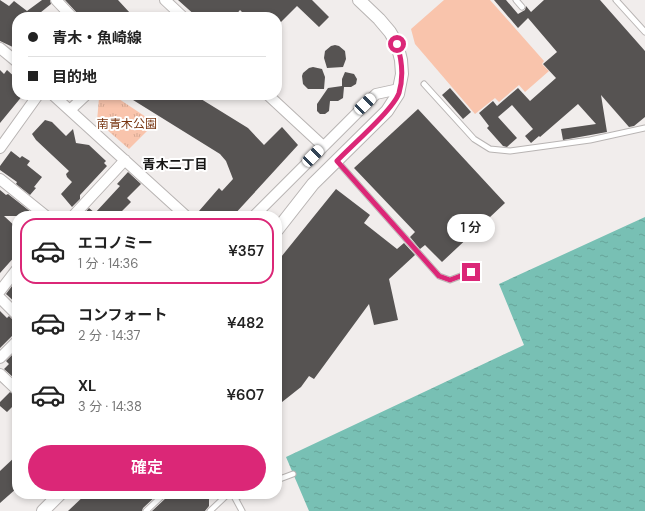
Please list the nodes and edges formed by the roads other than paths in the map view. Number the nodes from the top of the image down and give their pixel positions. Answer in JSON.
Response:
{"nodes":[{"id":1,"x":56,"y":0,"type":"edge"},
{"id":2,"x":165,"y":0,"type":"edge"},
{"id":3,"x":359,"y":0,"type":"edge"},
{"id":4,"x":516,"y":0,"type":"edge"},
{"id":5,"x":616,"y":0,"type":"edge"},
{"id":6,"x":522,"y":7,"type":"dead end"},
{"id":7,"x":67,"y":12,"type":"edge"},
{"id":8,"x":174,"y":12,"type":"edge"},
{"id":9,"x":645,"y":32,"type":"edge"},
{"id":10,"x":0,"y":48,"type":"edge"},
{"id":11,"x":12,"y":58,"type":"edge"},
{"id":12,"x":424,"y":84,"type":"dead end"},
{"id":13,"x":399,"y":89,"type":"junction"},
{"id":14,"x":34,"y":100,"type":"edge"},
{"id":15,"x":59,"y":100,"type":"edge"},
{"id":16,"x":81,"y":100,"type":"edge"},
{"id":17,"x":273,"y":100,"type":"edge"},
{"id":18,"x":70,"y":110,"type":"junction"},
{"id":19,"x":645,"y":128,"type":"edge"},
{"id":20,"x":323,"y":146,"type":"junction"},
{"id":21,"x":0,"y":148,"type":"edge"},
{"id":22,"x":125,"y":160,"type":"junction"},
{"id":23,"x":337,"y":161,"type":"junction"},
{"id":24,"x":0,"y":179,"type":"edge"},
{"id":25,"x":40,"y":211,"type":"edge"},
{"id":26,"x":78,"y":211,"type":"edge"},
{"id":27,"x":181,"y":211,"type":"edge"},
{"id":28,"x":259,"y":211,"type":"edge"},
{"id":29,"x":282,"y":224,"type":"edge"},
{"id":30,"x":471,"y":272,"type":"dead end"},
{"id":31,"x":12,"y":275,"type":"edge"},
{"id":32,"x":0,"y":291,"type":"edge"},
{"id":33,"x":0,"y":298,"type":"edge"},
{"id":34,"x":12,"y":310,"type":"edge"},
{"id":35,"x":12,"y":346,"type":"edge"},
{"id":36,"x":0,"y":358,"type":"edge"},
{"id":37,"x":0,"y":374,"type":"edge"},
{"id":38,"x":12,"y":385,"type":"edge"},
{"id":39,"x":293,"y":474,"type":"dead end"},
{"id":40,"x":282,"y":478,"type":"edge"},
{"id":41,"x":55,"y":499,"type":"edge"},
{"id":42,"x":159,"y":499,"type":"edge"},
{"id":43,"x":223,"y":499,"type":"edge"},
{"id":44,"x":235,"y":499,"type":"edge"},
{"id":45,"x":43,"y":511,"type":"edge"},
{"id":46,"x":146,"y":511,"type":"edge"},
{"id":47,"x":210,"y":511,"type":"edge"},
{"id":48,"x":242,"y":511,"type":"edge"}],
"edges":[{"from":1,"to":7,"type":"street"},
{"from":2,"to":8,"type":"street"},
{"from":3,"to":13,"type":"street"},
{"from":4,"to":6,"type":"lane"},
{"from":5,"to":9,"type":"lane"},
{"from":10,"to":11,"type":"street"},
{"from":12,"to":19,"type":"lane"},
{"from":13,"to":20,"type":"street"},
{"from":13,"to":23,"type":"street"},
{"from":14,"to":21,"type":"street"},
{"from":15,"to":18,"type":"street"},
{"from":16,"to":18,"type":"street"},
{"from":17,"to":20,"type":"street"},
{"from":18,"to":22,"type":"street"},
{"from":20,"to":28,"type":"street"},
{"from":22,"to":26,"type":"street"},
{"from":22,"to":27,"type":"street"},
{"from":23,"to":29,"type":"street"},
{"from":23,"to":30,"type":"lane"},
{"from":24,"to":25,"type":"street"},
{"from":31,"to":32,"type":"street"},
{"from":33,"to":34,"type":"street"},
{"from":35,"to":36,"type":"street"},
{"from":37,"to":38,"type":"street"},
{"from":39,"to":40,"type":"lane"},
{"from":41,"to":45,"type":"street"},
{"from":42,"to":46,"type":"lane"},
{"from":43,"to":47,"type":"lane"},
{"from":44,"to":48,"type":"lane"}]}
